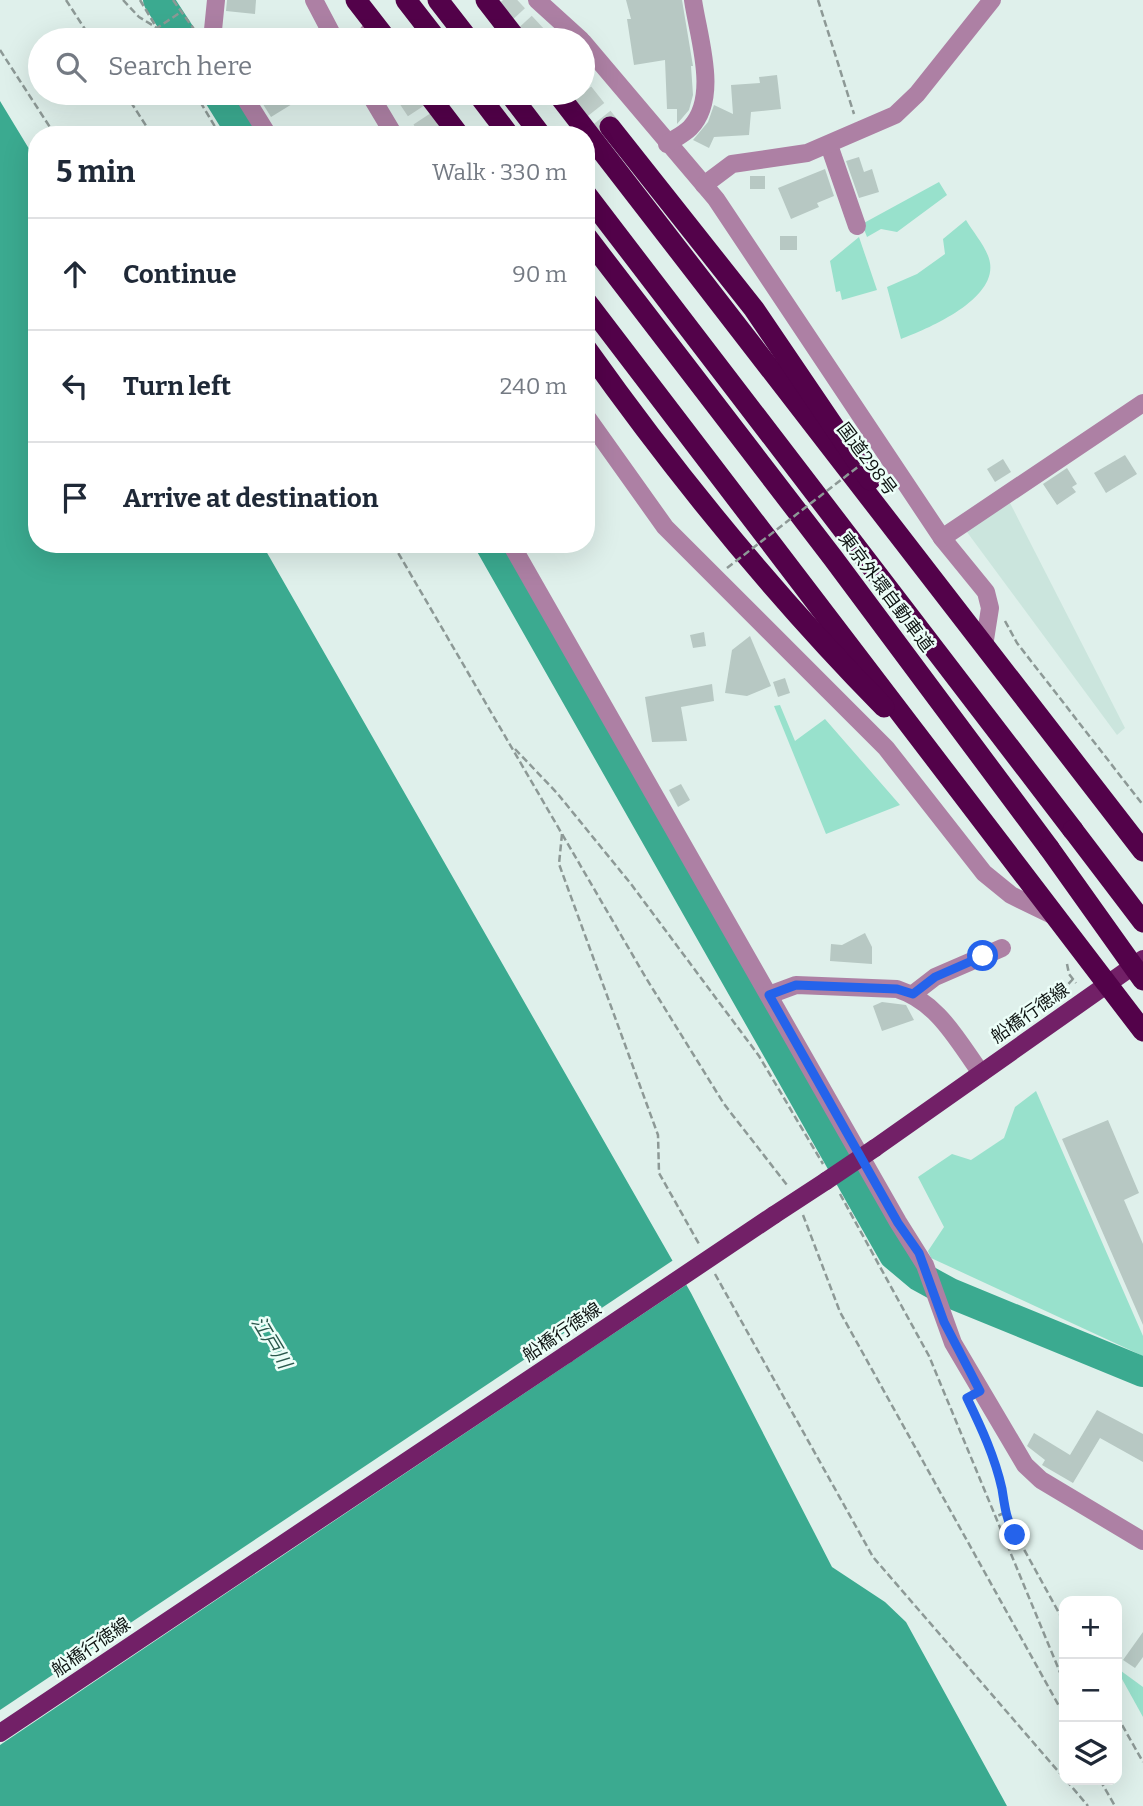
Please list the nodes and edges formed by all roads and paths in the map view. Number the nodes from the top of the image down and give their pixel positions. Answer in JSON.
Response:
{"nodes":[{"id":1,"x":66,"y":0,"type":"edge"},
{"id":2,"x":123,"y":0,"type":"edge"},
{"id":3,"x":140,"y":0,"type":"edge"},
{"id":4,"x":173,"y":0,"type":"edge"},
{"id":5,"x":216,"y":0,"type":"edge"},
{"id":6,"x":314,"y":0,"type":"edge"},
{"id":7,"x":356,"y":0,"type":"edge"},
{"id":8,"x":406,"y":0,"type":"edge"},
{"id":9,"x":438,"y":0,"type":"edge"},
{"id":10,"x":486,"y":0,"type":"edge"},
{"id":11,"x":537,"y":0,"type":"edge"},
{"id":12,"x":693,"y":0,"type":"edge"},
{"id":13,"x":818,"y":0,"type":"edge"},
{"id":14,"x":992,"y":0,"type":"edge"},
{"id":15,"x":181,"y":12,"type":"junction"},
{"id":16,"x":84,"y":28,"type":"edge"},
{"id":17,"x":157,"y":28,"type":"junction"},
{"id":18,"x":193,"y":28,"type":"edge"},
{"id":19,"x":213,"y":28,"type":"edge"},
{"id":20,"x":329,"y":28,"type":"edge"},
{"id":21,"x":371,"y":28,"type":"edge"},
{"id":22,"x":428,"y":28,"type":"edge"},
{"id":23,"x":459,"y":28,"type":"edge"},
{"id":24,"x":508,"y":28,"type":"edge"},
{"id":25,"x":568,"y":28,"type":"edge"},
{"id":26,"x":0,"y":50,"type":"edge"},
{"id":27,"x":595,"y":57,"type":"edge"},
{"id":28,"x":28,"y":93,"type":"edge"},
{"id":29,"x":36,"y":105,"type":"edge"},
{"id":30,"x":133,"y":105,"type":"edge"},
{"id":31,"x":202,"y":105,"type":"edge"},
{"id":32,"x":249,"y":105,"type":"edge"},
{"id":33,"x":376,"y":105,"type":"edge"},
{"id":34,"x":436,"y":105,"type":"edge"},
{"id":35,"x":486,"y":105,"type":"edge"},
{"id":36,"x":518,"y":105,"type":"edge"},
{"id":37,"x":566,"y":105,"type":"edge"},
{"id":38,"x":49,"y":126,"type":"edge"},
{"id":39,"x":146,"y":126,"type":"edge"},
{"id":40,"x":215,"y":126,"type":"edge"},
{"id":41,"x":262,"y":126,"type":"edge"},
{"id":42,"x":389,"y":126,"type":"edge"},
{"id":43,"x":452,"y":126,"type":"edge"},
{"id":44,"x":502,"y":126,"type":"edge"},
{"id":45,"x":534,"y":126,"type":"edge"},
{"id":46,"x":582,"y":126,"type":"edge"},
{"id":47,"x":610,"y":127,"type":"tunnel mouth"},
{"id":48,"x":860,"y":132,"type":"junction"},
{"id":49,"x":595,"y":143,"type":"tunnel mouth"},
{"id":50,"x":667,"y":144,"type":"junction"},
{"id":51,"x":829,"y":145,"type":"junction"},
{"id":52,"x":704,"y":185,"type":"junction"},
{"id":53,"x":595,"y":206,"type":"edge"},
{"id":54,"x":857,"y":226,"type":"dead end"},
{"id":55,"x":595,"y":248,"type":"edge"},
{"id":56,"x":595,"y":313,"type":"edge"},
{"id":57,"x":595,"y":361,"type":"edge"},
{"id":58,"x":1143,"y":403,"type":"edge"},
{"id":59,"x":595,"y":429,"type":"edge"},
{"id":60,"x":872,"y":456,"type":"dead end"},
{"id":61,"x":942,"y":538,"type":"junction"},
{"id":62,"x":398,"y":553,"type":"edge"},
{"id":63,"x":516,"y":553,"type":"edge"},
{"id":64,"x":727,"y":568,"type":"dead end"},
{"id":65,"x":924,"y":572,"type":"junction"},
{"id":66,"x":984,"y":646,"type":"junction"},
{"id":67,"x":510,"y":744,"type":"junction"},
{"id":68,"x":944,"y":768,"type":"junction"},
{"id":69,"x":562,"y":834,"type":"junction"},
{"id":70,"x":1143,"y":851,"type":"edge"},
{"id":71,"x":1060,"y":920,"type":"junction"},
{"id":72,"x":1143,"y":922,"type":"edge"},
{"id":73,"x":1002,"y":948,"type":"dead end"},
{"id":74,"x":1143,"y":959,"type":"edge"},
{"id":75,"x":1069,"y":974,"type":"dead end"},
{"id":76,"x":1143,"y":980,"type":"edge"},
{"id":77,"x":1077,"y":984,"type":"dead end"},
{"id":78,"x":1108,"y":984,"type":"junction"},
{"id":79,"x":913,"y":994,"type":"junction"},
{"id":80,"x":769,"y":995,"type":"junction"},
{"id":81,"x":1143,"y":1031,"type":"edge"},
{"id":82,"x":981,"y":1073,"type":"junction"},
{"id":83,"x":830,"y":1181,"type":"junction"},
{"id":84,"x":796,"y":1201,"type":"junction"},
{"id":85,"x":699,"y":1245,"type":"dead end"},
{"id":86,"x":712,"y":1269,"type":"dead end"},
{"id":87,"x":983,"y":1429,"type":"dead end"},
{"id":88,"x":1004,"y":1514,"type":"junction"},
{"id":89,"x":995,"y":1517,"type":"junction"},
{"id":90,"x":1143,"y":1541,"type":"edge"},
{"id":91,"x":1059,"y":1613,"type":"edge"},
{"id":92,"x":1059,"y":1670,"type":"edge"},
{"id":93,"x":1059,"y":1706,"type":"edge"},
{"id":94,"x":1120,"y":1722,"type":"edge"},
{"id":95,"x":0,"y":1733,"type":"edge"},
{"id":96,"x":1143,"y":1762,"type":"edge"},
{"id":97,"x":1059,"y":1772,"type":"edge"},
{"id":98,"x":1070,"y":1785,"type":"edge"},
{"id":99,"x":1103,"y":1785,"type":"edge"},
{"id":100,"x":1088,"y":1806,"type":"edge"},
{"id":101,"x":1115,"y":1806,"type":"edge"}],
"edges":[{"from":1,"to":16,"type":"path"},
{"from":2,"to":17,"type":"path"},
{"from":3,"to":17,"type":"path"},
{"from":4,"to":15,"type":"path"},
{"from":5,"to":19,"type":"street"},
{"from":6,"to":20,"type":"street"},
{"from":7,"to":21,"type":"highway"},
{"from":8,"to":22,"type":"highway"},
{"from":9,"to":23,"type":"highway"},
{"from":10,"to":24,"type":"highway"},
{"from":11,"to":25,"type":"street"},
{"from":12,"to":50,"type":"street"},
{"from":13,"to":48,"type":"path"},
{"from":14,"to":48,"type":"street"},
{"from":15,"to":17,"type":"path"},
{"from":15,"to":18,"type":"path"},
{"from":26,"to":28,"type":"path"},
{"from":27,"to":50,"type":"street"},
{"from":29,"to":38,"type":"path"},
{"from":30,"to":39,"type":"path"},
{"from":31,"to":40,"type":"path"},
{"from":32,"to":41,"type":"street"},
{"from":33,"to":42,"type":"street"},
{"from":34,"to":43,"type":"highway"},
{"from":35,"to":44,"type":"highway"},
{"from":36,"to":45,"type":"highway"},
{"from":37,"to":46,"type":"highway","name":"国道298号"},
{"from":47,"to":65,"type":"highway"},
{"from":48,"to":51,"type":"street"},
{"from":49,"to":65,"type":"highway","name":"国道298号"},
{"from":50,"to":52,"type":"street"},
{"from":51,"to":52,"type":"street"},
{"from":51,"to":54,"type":"street"},
{"from":52,"to":61,"type":"street"},
{"from":53,"to":72,"type":"highway","name":"東京外環自動車道","bridge":true},
{"from":55,"to":76,"type":"highway","name":"東京外環自動車道","bridge":true},
{"from":56,"to":68,"type":"highway"},
{"from":57,"to":68,"type":"highway"},
{"from":58,"to":61,"type":"street"},
{"from":59,"to":71,"type":"street"},
{"from":60,"to":64,"type":"path","bridge":true},
{"from":61,"to":66,"type":"street"},
{"from":62,"to":67,"type":"path"},
{"from":63,"to":80,"type":"street"},
{"from":65,"to":66,"type":"highway","name":"国道298号"},
{"from":66,"to":70,"type":"highway","name":"国道298号"},
{"from":67,"to":69,"type":"path"},
{"from":67,"to":83,"type":"path"},
{"from":68,"to":71,"type":"highway"},
{"from":69,"to":84,"type":"path"},
{"from":69,"to":85,"type":"path"},
{"from":71,"to":78,"type":"highway"},
{"from":73,"to":79,"type":"street"},
{"from":74,"to":78,"type":"main road","name":"船橋行徳線"},
{"from":75,"to":77,"type":"path"},
{"from":78,"to":81,"type":"highway"},
{"from":78,"to":82,"type":"main road","name":"船橋行徳線"},
{"from":79,"to":80,"type":"street"},
{"from":79,"to":82,"type":"street"},
{"from":80,"to":90,"type":"street"},
{"from":82,"to":83,"type":"main road","name":"船橋行徳線","bridge":true},
{"from":83,"to":84,"type":"main road","name":"船橋行徳線"},
{"from":83,"to":89,"type":"path"},
{"from":84,"to":93,"type":"path"},
{"from":84,"to":95,"type":"main road","name":"船橋行徳線","bridge":true},
{"from":86,"to":97,"type":"path"},
{"from":87,"to":88,"type":"path"},
{"from":88,"to":89,"type":"path"},
{"from":88,"to":91,"type":"path"},
{"from":89,"to":92,"type":"path"},
{"from":94,"to":96,"type":"path"},
{"from":98,"to":100,"type":"path"},
{"from":99,"to":101,"type":"path"}]}
